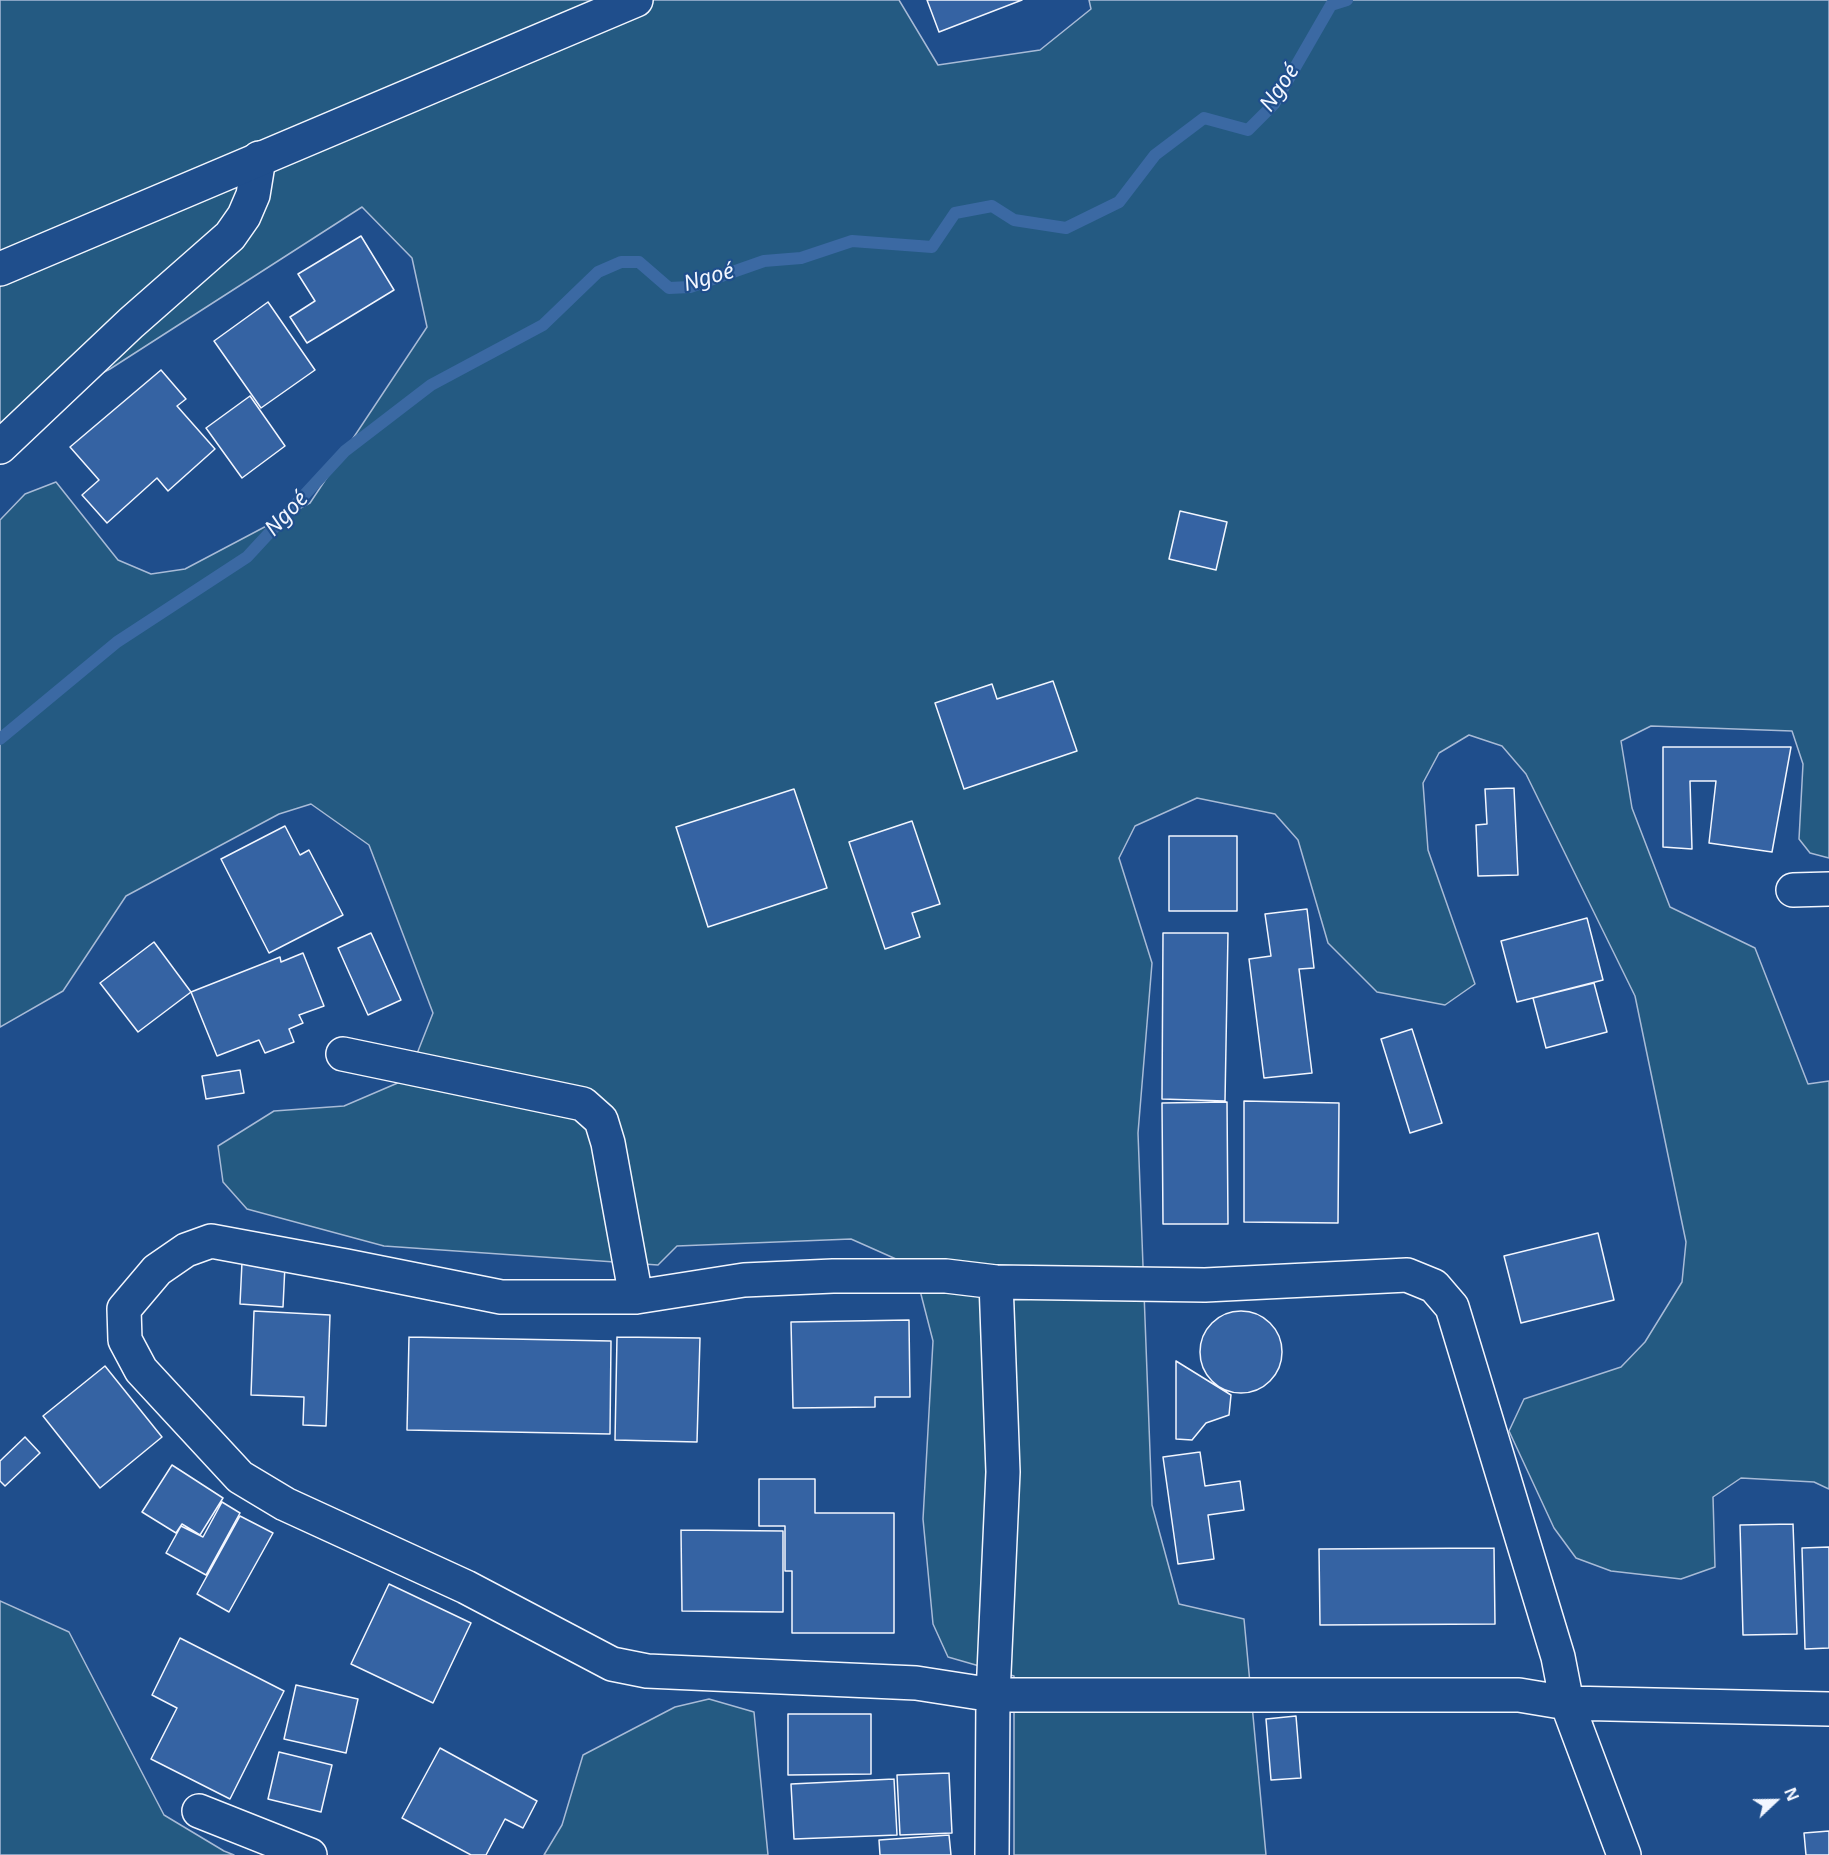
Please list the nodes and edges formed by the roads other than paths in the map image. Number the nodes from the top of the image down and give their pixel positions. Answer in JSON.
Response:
{"nodes":[{"id":1,"x":636,"y":0,"type":"edge"},
{"id":2,"x":259,"y":158,"type":"junction"},
{"id":3,"x":0,"y":269,"type":"edge"},
{"id":4,"x":0,"y":447,"type":"edge"},
{"id":5,"x":1829,"y":889,"type":"edge"},
{"id":6,"x":1793,"y":890,"type":"dead end"},
{"id":7,"x":344,"y":1054,"type":"dead end"},
{"id":8,"x":996,"y":1282,"type":"junction"},
{"id":9,"x":636,"y":1297,"type":"junction"},
{"id":10,"x":993,"y":1695,"type":"junction"},
{"id":11,"x":1568,"y":1703,"type":"junction"},
{"id":12,"x":1829,"y":1709,"type":"edge"},
{"id":13,"x":199,"y":1811,"type":"dead end"},
{"id":14,"x":310,"y":1855,"type":"edge"},
{"id":15,"x":992,"y":1855,"type":"edge"},
{"id":16,"x":1624,"y":1855,"type":"edge"}],
"edges":[{"from":1,"to":2,"type":"main road"},
{"from":2,"to":3,"type":"main road"},
{"from":2,"to":4,"type":"main road"},
{"from":5,"to":6,"type":"main road"},
{"from":7,"to":9,"type":"main road"},
{"from":8,"to":9,"type":"main road"},
{"from":8,"to":10,"type":"main road"},
{"from":8,"to":11,"type":"main road"},
{"from":9,"to":10,"type":"main road"},
{"from":10,"to":11,"type":"main road"},
{"from":10,"to":15,"type":"main road"},
{"from":11,"to":12,"type":"main road"},
{"from":11,"to":16,"type":"main road"},
{"from":13,"to":14,"type":"main road"}]}
